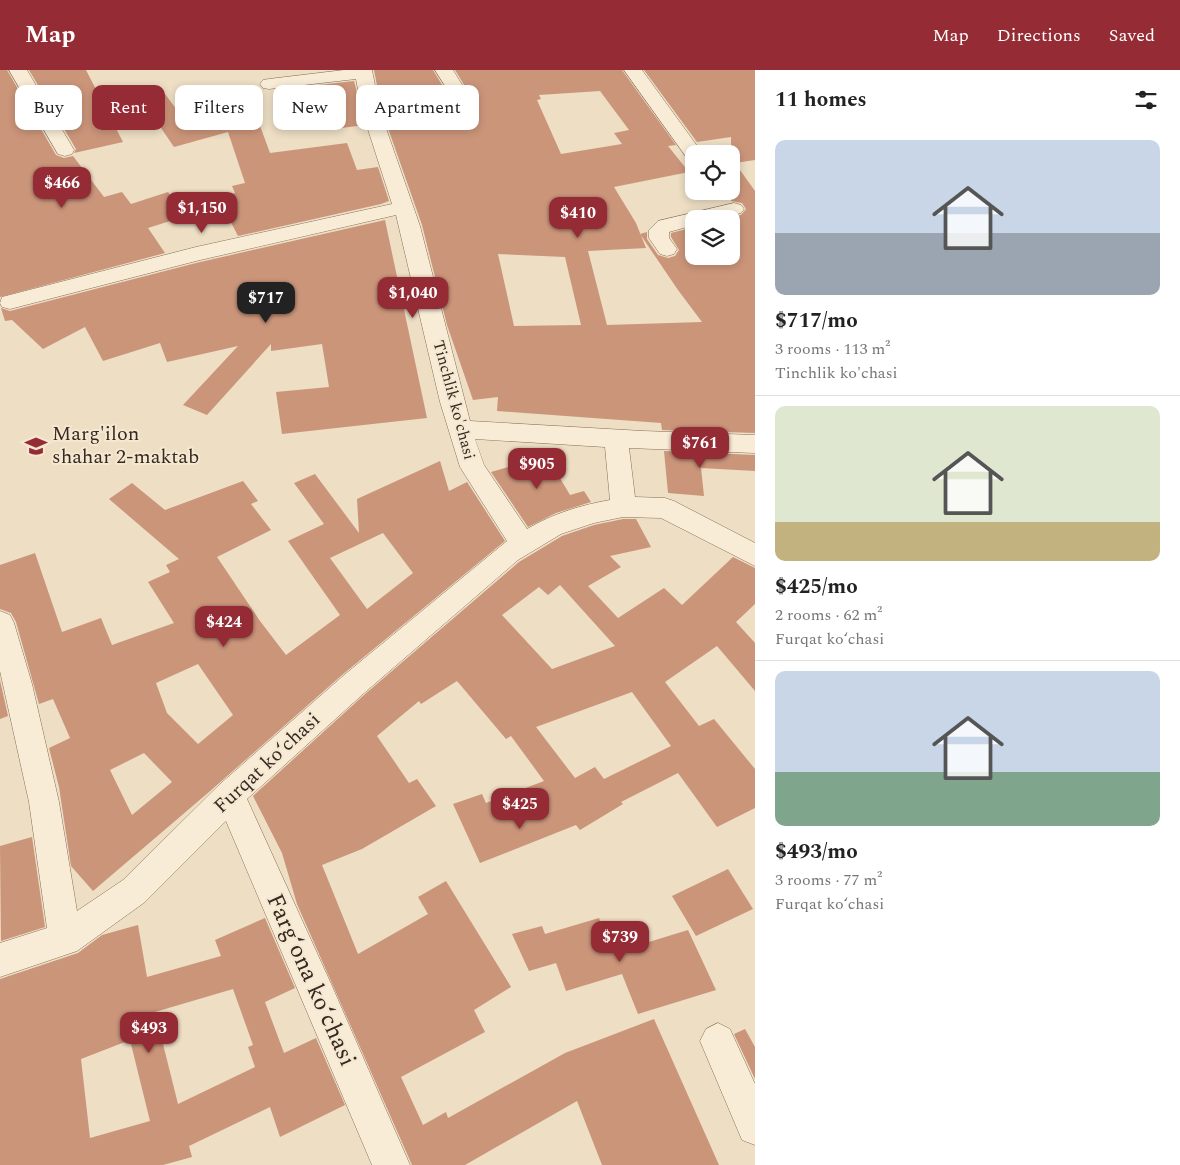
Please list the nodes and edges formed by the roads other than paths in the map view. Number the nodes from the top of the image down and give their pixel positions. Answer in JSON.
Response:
{"nodes":[{"id":1,"x":18,"y":70,"type":"edge"},
{"id":2,"x":444,"y":70,"type":"edge"},
{"id":3,"x":633,"y":70,"type":"edge"},
{"id":4,"x":363,"y":72,"type":"edge"},
{"id":5,"x":269,"y":84,"type":"dead end"},
{"id":6,"x":453,"y":85,"type":"edge"},
{"id":7,"x":687,"y":145,"type":"edge"},
{"id":8,"x":65,"y":150,"type":"dead end"},
{"id":9,"x":728,"y":200,"type":"edge"},
{"id":10,"x":404,"y":207,"type":"junction"},
{"id":11,"x":667,"y":249,"type":"dead end"},
{"id":12,"x":10,"y":302,"type":"dead end"},
{"id":13,"x":460,"y":429,"type":"junction"},
{"id":14,"x":616,"y":438,"type":"junction"},
{"id":15,"x":755,"y":444,"type":"edge"},
{"id":16,"x":623,"y":507,"type":"junction"},
{"id":17,"x":523,"y":545,"type":"junction"},
{"id":18,"x":755,"y":555,"type":"edge"},
{"id":19,"x":0,"y":623,"type":"edge"},
{"id":20,"x":230,"y":795,"type":"junction"},
{"id":21,"x":65,"y":939,"type":"junction"},
{"id":22,"x":0,"y":960,"type":"edge"},
{"id":23,"x":718,"y":1041,"type":"dead end"},
{"id":24,"x":755,"y":1127,"type":"edge"},
{"id":25,"x":391,"y":1165,"type":"edge"}],
"edges":[{"from":1,"to":8,"type":"street"},
{"from":2,"to":6,"type":"street"},
{"from":3,"to":7,"type":"street"},
{"from":4,"to":5,"type":"street"},
{"from":4,"to":10,"type":"street","name":"Tinchlik ko'chasi"},
{"from":9,"to":11,"type":"street"},
{"from":10,"to":12,"type":"street"},
{"from":10,"to":13,"type":"street","name":"Tinchlik ko'chasi"},
{"from":13,"to":14,"type":"street"},
{"from":13,"to":17,"type":"street","name":"Tinchlik ko'chasi"},
{"from":14,"to":15,"type":"street"},
{"from":14,"to":16,"type":"street"},
{"from":16,"to":17,"type":"street","name":"Furqat koʻchasi"},
{"from":16,"to":18,"type":"street","name":"Furqat koʻchasi"},
{"from":17,"to":20,"type":"street","name":"Furqat koʻchasi"},
{"from":19,"to":21,"type":"street"},
{"from":20,"to":21,"type":"street","name":"Furqat koʻchasi"},
{"from":20,"to":25,"type":"street","name":"Fargʻona koʻchasi"},
{"from":21,"to":22,"type":"street","name":"Furqat koʻchasi"},
{"from":23,"to":24,"type":"street"}]}
